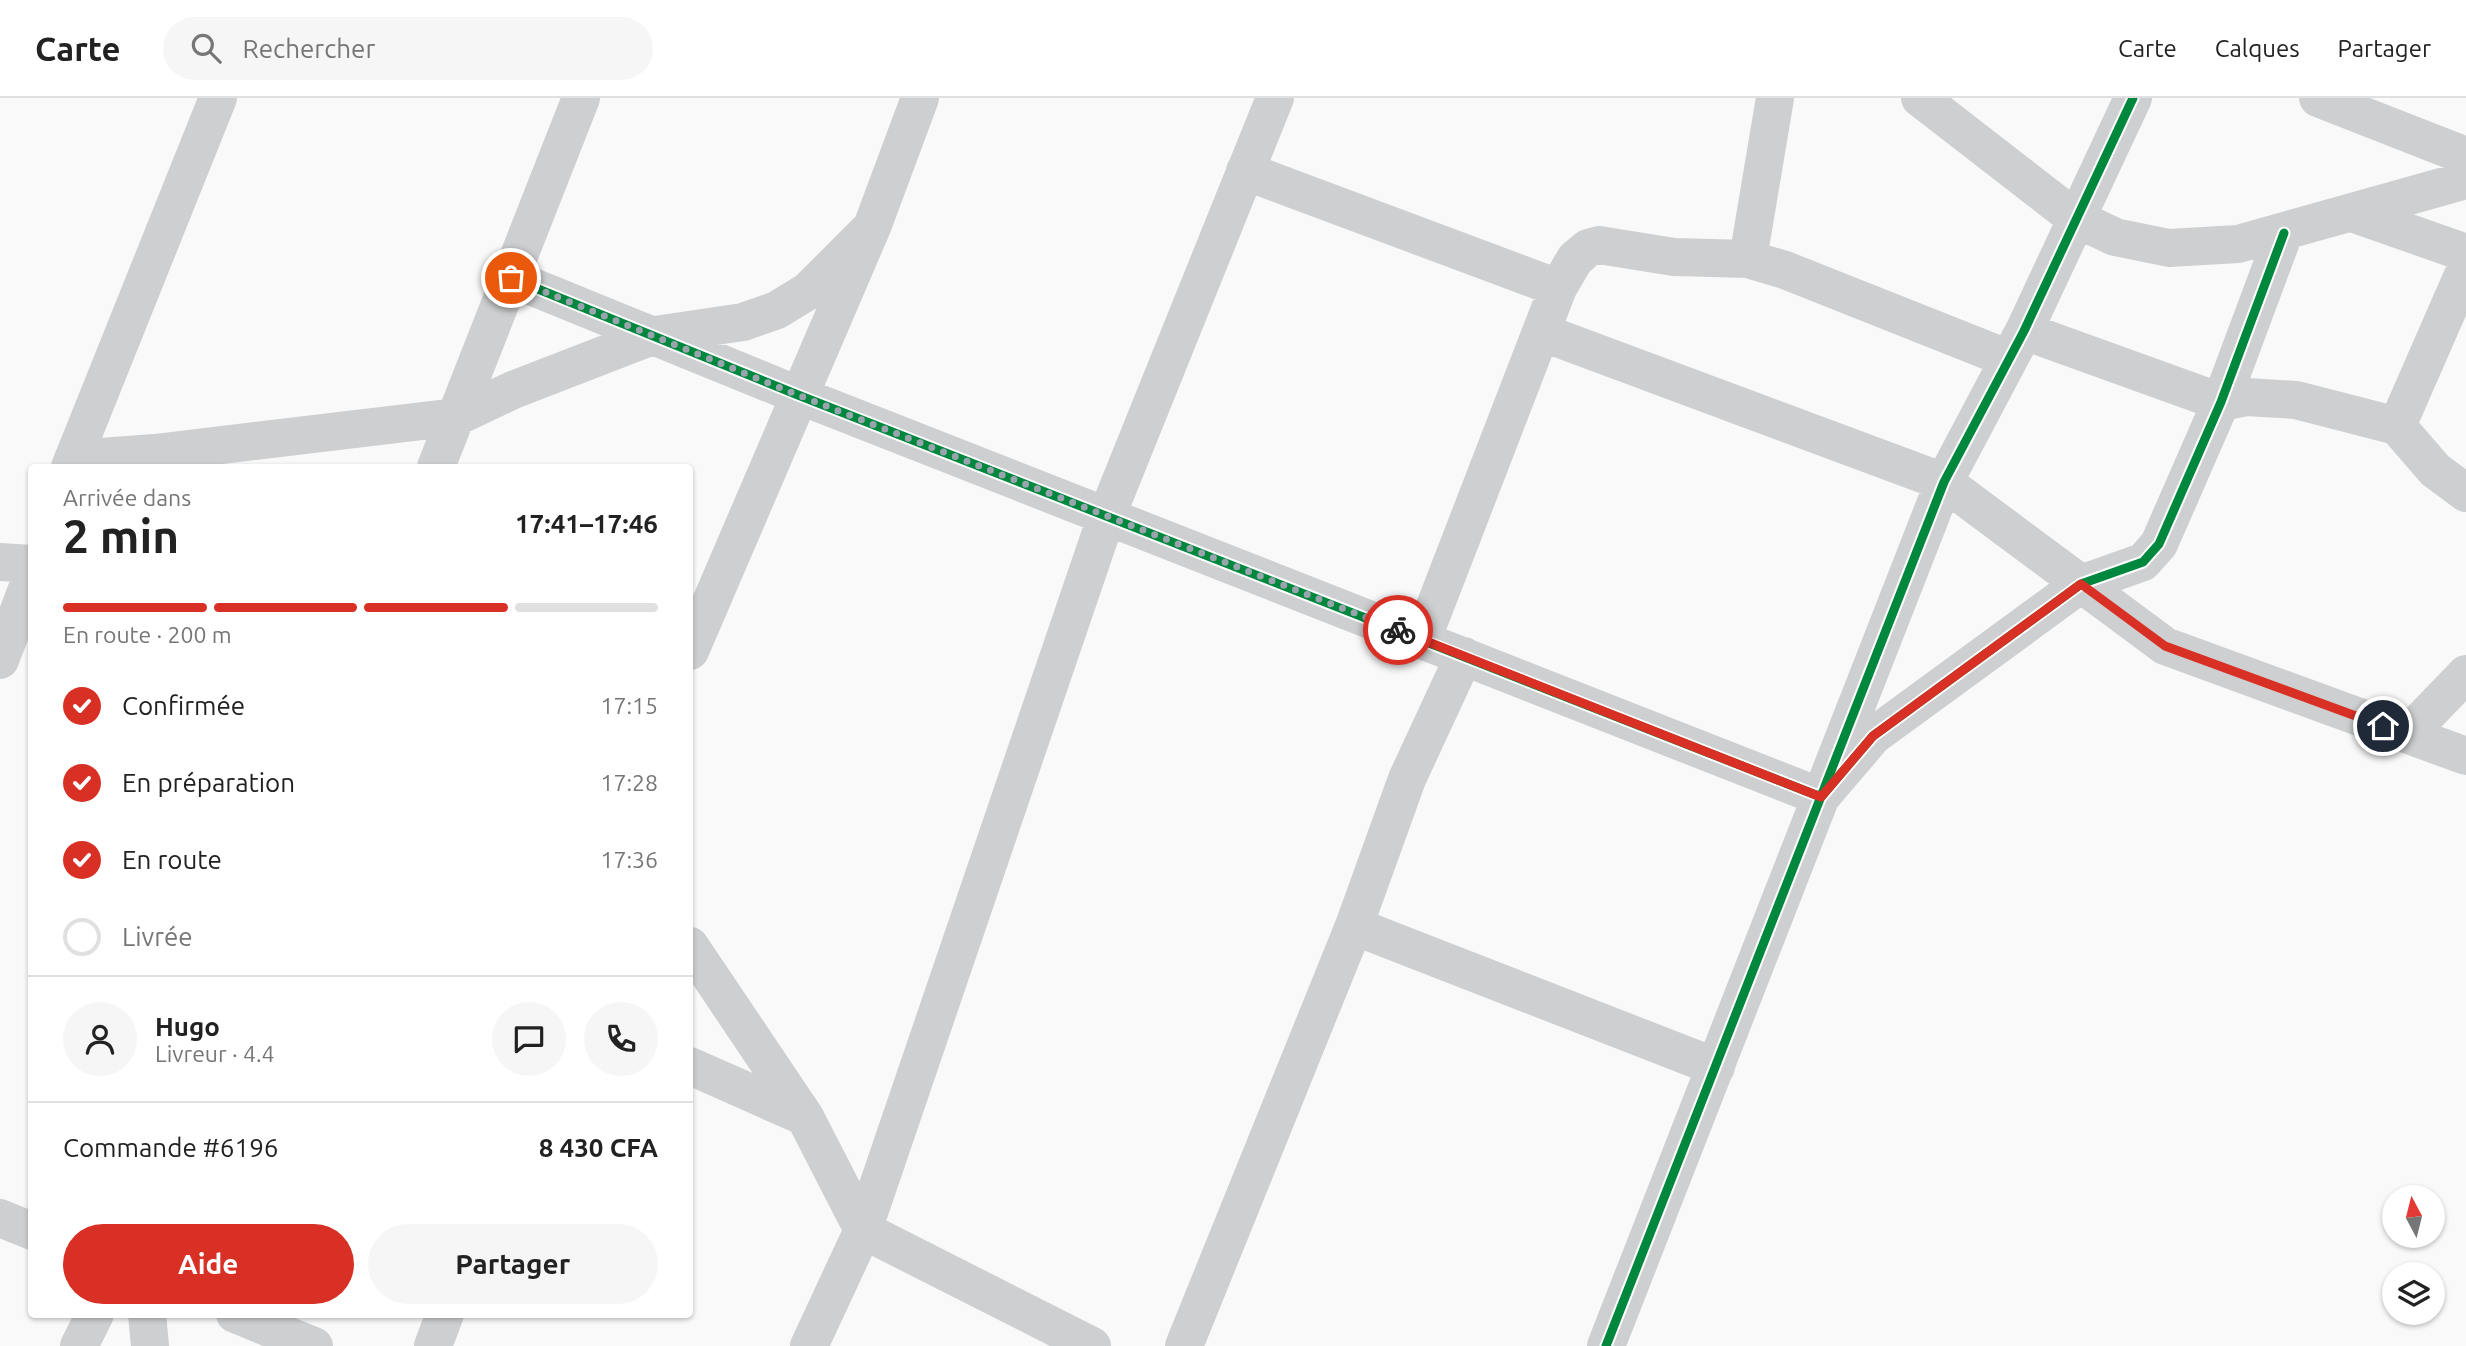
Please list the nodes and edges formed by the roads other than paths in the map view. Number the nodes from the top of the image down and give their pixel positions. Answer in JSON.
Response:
{"nodes":[{"id":1,"x":218,"y":98,"type":"edge"},
{"id":2,"x":581,"y":98,"type":"edge"},
{"id":3,"x":920,"y":98,"type":"edge"},
{"id":4,"x":1275,"y":98,"type":"edge"},
{"id":5,"x":1775,"y":98,"type":"edge"},
{"id":6,"x":1920,"y":98,"type":"edge"},
{"id":7,"x":2133,"y":98,"type":"edge"},
{"id":8,"x":2318,"y":98,"type":"edge"},
{"id":9,"x":2466,"y":156,"type":"edge"},
{"id":10,"x":1245,"y":171,"type":"junction"},
{"id":11,"x":2466,"y":180,"type":"edge"},
{"id":12,"x":2352,"y":213,"type":"junction"},
{"id":13,"x":2075,"y":218,"type":"junction"},
{"id":14,"x":872,"y":227,"type":"junction"},
{"id":15,"x":2284,"y":233,"type":"junction"},
{"id":16,"x":2466,"y":253,"type":"edge"},
{"id":17,"x":1748,"y":259,"type":"junction"},
{"id":18,"x":2466,"y":268,"type":"edge"},
{"id":19,"x":511,"y":278,"type":"junction"},
{"id":20,"x":1558,"y":288,"type":"junction"},
{"id":21,"x":1541,"y":332,"type":"junction"},
{"id":22,"x":655,"y":335,"type":"junction"},
{"id":23,"x":2017,"y":345,"type":"junction"},
{"id":24,"x":798,"y":395,"type":"junction"},
{"id":25,"x":2221,"y":401,"type":"junction"},
{"id":26,"x":456,"y":417,"type":"junction"},
{"id":27,"x":2397,"y":426,"type":"junction"},
{"id":28,"x":72,"y":463,"type":"edge"},
{"id":29,"x":437,"y":464,"type":"edge"},
{"id":30,"x":1944,"y":482,"type":"junction"},
{"id":31,"x":2466,"y":493,"type":"edge"},
{"id":32,"x":1107,"y":515,"type":"junction"},
{"id":33,"x":0,"y":562,"type":"edge"},
{"id":34,"x":28,"y":564,"type":"edge"},
{"id":35,"x":2081,"y":584,"type":"junction"},
{"id":36,"x":28,"y":586,"type":"edge"},
{"id":37,"x":1422,"y":640,"type":"junction"},
{"id":38,"x":693,"y":644,"type":"edge"},
{"id":39,"x":1464,"y":656,"type":"junction"},
{"id":40,"x":0,"y":660,"type":"edge"},
{"id":41,"x":2466,"y":674,"type":"edge"},
{"id":42,"x":2408,"y":734,"type":"junction"},
{"id":43,"x":2466,"y":756,"type":"edge"},
{"id":44,"x":1821,"y":797,"type":"junction"},
{"id":45,"x":1354,"y":926,"type":"junction"},
{"id":46,"x":693,"y":950,"type":"edge"},
{"id":47,"x":693,"y":1067,"type":"edge"},
{"id":48,"x":1716,"y":1067,"type":"junction"},
{"id":49,"x":805,"y":1117,"type":"junction"},
{"id":50,"x":0,"y":1219,"type":"edge"},
{"id":51,"x":28,"y":1230,"type":"edge"},
{"id":52,"x":863,"y":1230,"type":"junction"},
{"id":53,"x":93,"y":1318,"type":"edge"},
{"id":54,"x":147,"y":1318,"type":"edge"},
{"id":55,"x":245,"y":1318,"type":"edge"},
{"id":56,"x":444,"y":1318,"type":"edge"},
{"id":57,"x":79,"y":1346,"type":"edge"},
{"id":58,"x":150,"y":1346,"type":"edge"},
{"id":59,"x":314,"y":1346,"type":"edge"},
{"id":60,"x":433,"y":1346,"type":"edge"},
{"id":61,"x":809,"y":1346,"type":"edge"},
{"id":62,"x":1092,"y":1346,"type":"edge"},
{"id":63,"x":1184,"y":1346,"type":"edge"},
{"id":64,"x":1606,"y":1346,"type":"edge"}],
"edges":[{"from":1,"to":28,"type":"street"},
{"from":2,"to":19,"type":"street"},
{"from":3,"to":14,"type":"street"},
{"from":4,"to":10,"type":"street"},
{"from":5,"to":17,"type":"street"},
{"from":6,"to":13,"type":"street"},
{"from":7,"to":13,"type":"street"},
{"from":8,"to":9,"type":"street"},
{"from":10,"to":20,"type":"street"},
{"from":10,"to":32,"type":"street"},
{"from":11,"to":12,"type":"street"},
{"from":12,"to":15,"type":"street"},
{"from":12,"to":16,"type":"street"},
{"from":13,"to":15,"type":"street"},
{"from":13,"to":23,"type":"street"},
{"from":14,"to":22,"type":"street"},
{"from":14,"to":24,"type":"street"},
{"from":15,"to":25,"type":"street"},
{"from":17,"to":20,"type":"street"},
{"from":17,"to":23,"type":"street"},
{"from":18,"to":27,"type":"street"},
{"from":19,"to":22,"type":"street"},
{"from":19,"to":26,"type":"street"},
{"from":20,"to":21,"type":"street"},
{"from":21,"to":30,"type":"street"},
{"from":21,"to":37,"type":"street"},
{"from":22,"to":24,"type":"street"},
{"from":22,"to":26,"type":"street"},
{"from":23,"to":25,"type":"street"},
{"from":23,"to":30,"type":"street"},
{"from":24,"to":32,"type":"street"},
{"from":24,"to":38,"type":"street"},
{"from":25,"to":27,"type":"street"},
{"from":25,"to":35,"type":"street"},
{"from":26,"to":28,"type":"street"},
{"from":26,"to":29,"type":"street"},
{"from":27,"to":31,"type":"street"},
{"from":30,"to":35,"type":"street"},
{"from":30,"to":44,"type":"street"},
{"from":32,"to":37,"type":"street"},
{"from":32,"to":52,"type":"street"},
{"from":33,"to":34,"type":"street"},
{"from":35,"to":42,"type":"street"},
{"from":35,"to":44,"type":"street"},
{"from":36,"to":40,"type":"street"},
{"from":37,"to":39,"type":"street"},
{"from":39,"to":44,"type":"street"},
{"from":39,"to":45,"type":"street"},
{"from":41,"to":42,"type":"street"},
{"from":42,"to":43,"type":"street"},
{"from":44,"to":48,"type":"street"},
{"from":45,"to":48,"type":"street"},
{"from":45,"to":63,"type":"street"},
{"from":46,"to":49,"type":"street"},
{"from":47,"to":49,"type":"street"},
{"from":48,"to":64,"type":"street"},
{"from":49,"to":52,"type":"street"},
{"from":50,"to":51,"type":"street"},
{"from":52,"to":61,"type":"street"},
{"from":52,"to":62,"type":"street"},
{"from":53,"to":57,"type":"street"},
{"from":54,"to":58,"type":"street"},
{"from":55,"to":59,"type":"street"},
{"from":56,"to":60,"type":"street"}]}
